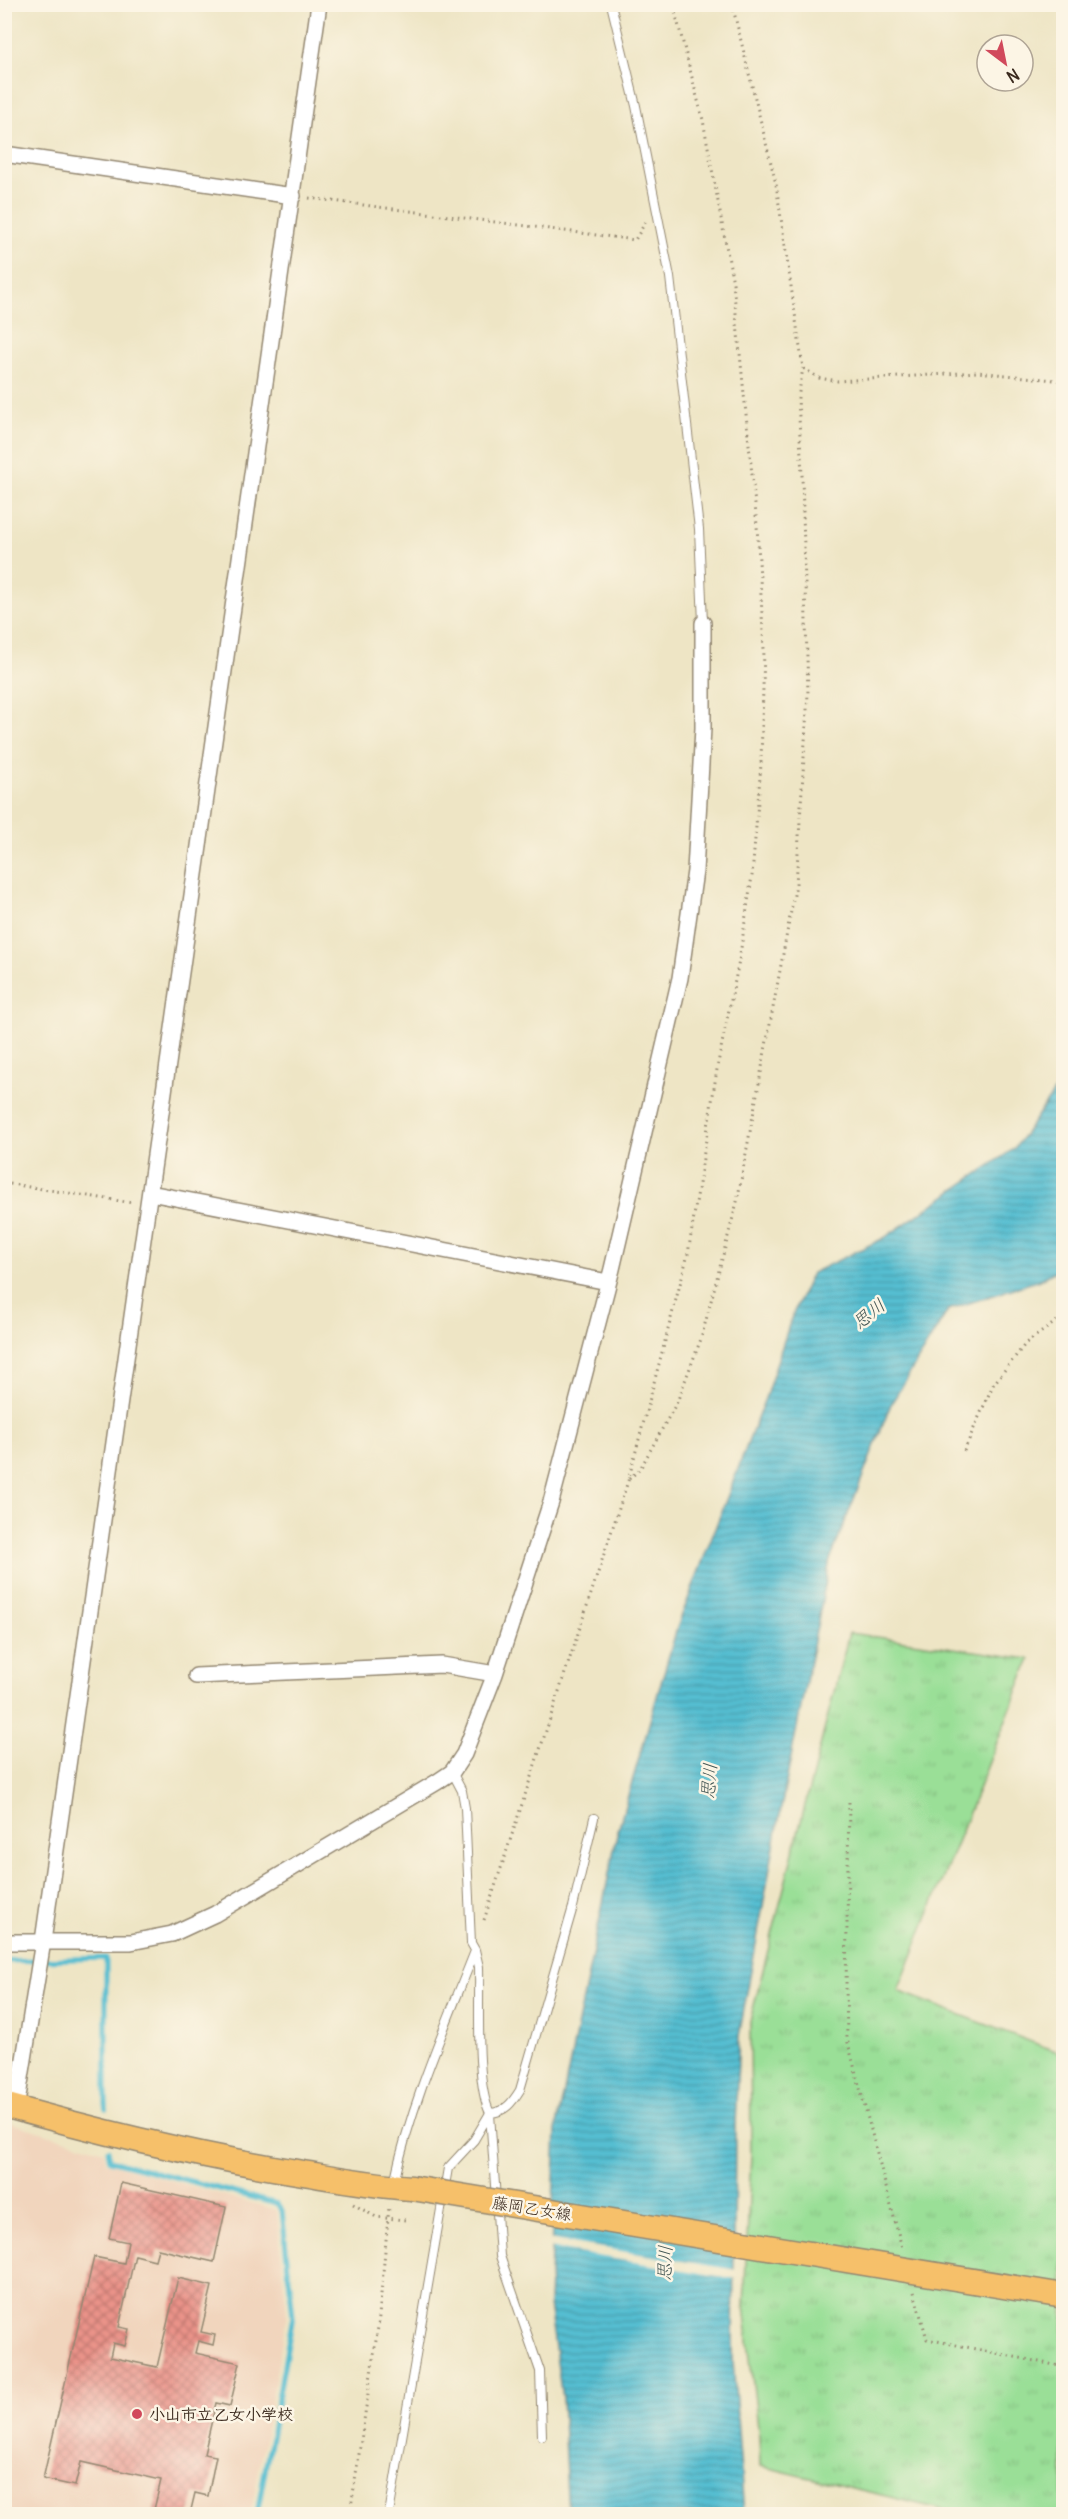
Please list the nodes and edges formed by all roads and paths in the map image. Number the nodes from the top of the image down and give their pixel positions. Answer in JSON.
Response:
{"nodes":[{"id":1,"x":319,"y":4,"type":"edge"},
{"id":2,"x":611,"y":4,"type":"edge"},
{"id":3,"x":732,"y":4,"type":"edge"},
{"id":4,"x":4,"y":154,"type":"edge"},
{"id":5,"x":293,"y":196,"type":"junction"},
{"id":6,"x":655,"y":202,"type":"junction"},
{"id":7,"x":803,"y":368,"type":"junction"},
{"id":8,"x":1064,"y":381,"type":"edge"},
{"id":9,"x":703,"y":623,"type":"joint"},
{"id":10,"x":4,"y":1183,"type":"edge"},
{"id":11,"x":149,"y":1199,"type":"junction"},
{"id":12,"x":608,"y":1282,"type":"junction"},
{"id":13,"x":1064,"y":1316,"type":"edge"},
{"id":14,"x":964,"y":1451,"type":"dead end"},
{"id":15,"x":628,"y":1481,"type":"dead end"},
{"id":16,"x":495,"y":1674,"type":"junction"},
{"id":17,"x":196,"y":1676,"type":"dead end"},
{"id":18,"x":452,"y":1772,"type":"junction"},
{"id":19,"x":849,"y":1802,"type":"dead end"},
{"id":20,"x":594,"y":1818,"type":"dead end"},
{"id":21,"x":43,"y":1941,"type":"junction"},
{"id":22,"x":4,"y":1942,"type":"edge"},
{"id":23,"x":475,"y":1950,"type":"junction"},
{"id":24,"x":10,"y":2107,"type":"edge"},
{"id":25,"x":490,"y":2113,"type":"junction"},
{"id":26,"x":403,"y":2188,"type":"junction"},
{"id":27,"x":386,"y":2219,"type":"dead end"},
{"id":28,"x":903,"y":2252,"type":"dead end"},
{"id":29,"x":912,"y":2285,"type":"dead end"},
{"id":30,"x":1064,"y":2296,"type":"edge"},
{"id":31,"x":1064,"y":2367,"type":"edge"},
{"id":32,"x":542,"y":2436,"type":"dead end"},
{"id":33,"x":350,"y":2514,"type":"edge"},
{"id":34,"x":389,"y":2514,"type":"edge"}],
"edges":[{"from":1,"to":5,"type":"street"},
{"from":2,"to":6,"type":"lane"},
{"from":3,"to":7,"type":"path"},
{"from":4,"to":5,"type":"street"},
{"from":5,"to":6,"type":"path"},
{"from":5,"to":11,"type":"street"},
{"from":6,"to":9,"type":"lane"},
{"from":7,"to":8,"type":"path"},
{"from":7,"to":15,"type":"path"},
{"from":9,"to":12,"type":"street"},
{"from":10,"to":11,"type":"path"},
{"from":11,"to":12,"type":"street"},
{"from":11,"to":21,"type":"street"},
{"from":12,"to":16,"type":"street"},
{"from":13,"to":14,"type":"path"},
{"from":16,"to":17,"type":"street"},
{"from":16,"to":18,"type":"street"},
{"from":18,"to":21,"type":"street"},
{"from":18,"to":23,"type":"lane"},
{"from":19,"to":28,"type":"path"},
{"from":20,"to":25,"type":"lane"},
{"from":21,"to":22,"type":"street"},
{"from":21,"to":24,"type":"street"},
{"from":23,"to":25,"type":"lane"},
{"from":23,"to":26,"type":"lane"},
{"from":24,"to":26,"type":"main road","name":"藤岡乙女線"},
{"from":25,"to":32,"type":"lane"},
{"from":25,"to":34,"type":"lane"},
{"from":26,"to":30,"type":"main road","name":"藤岡乙女線","bridge":true},
{"from":27,"to":33,"type":"path"},
{"from":29,"to":31,"type":"path"}]}
